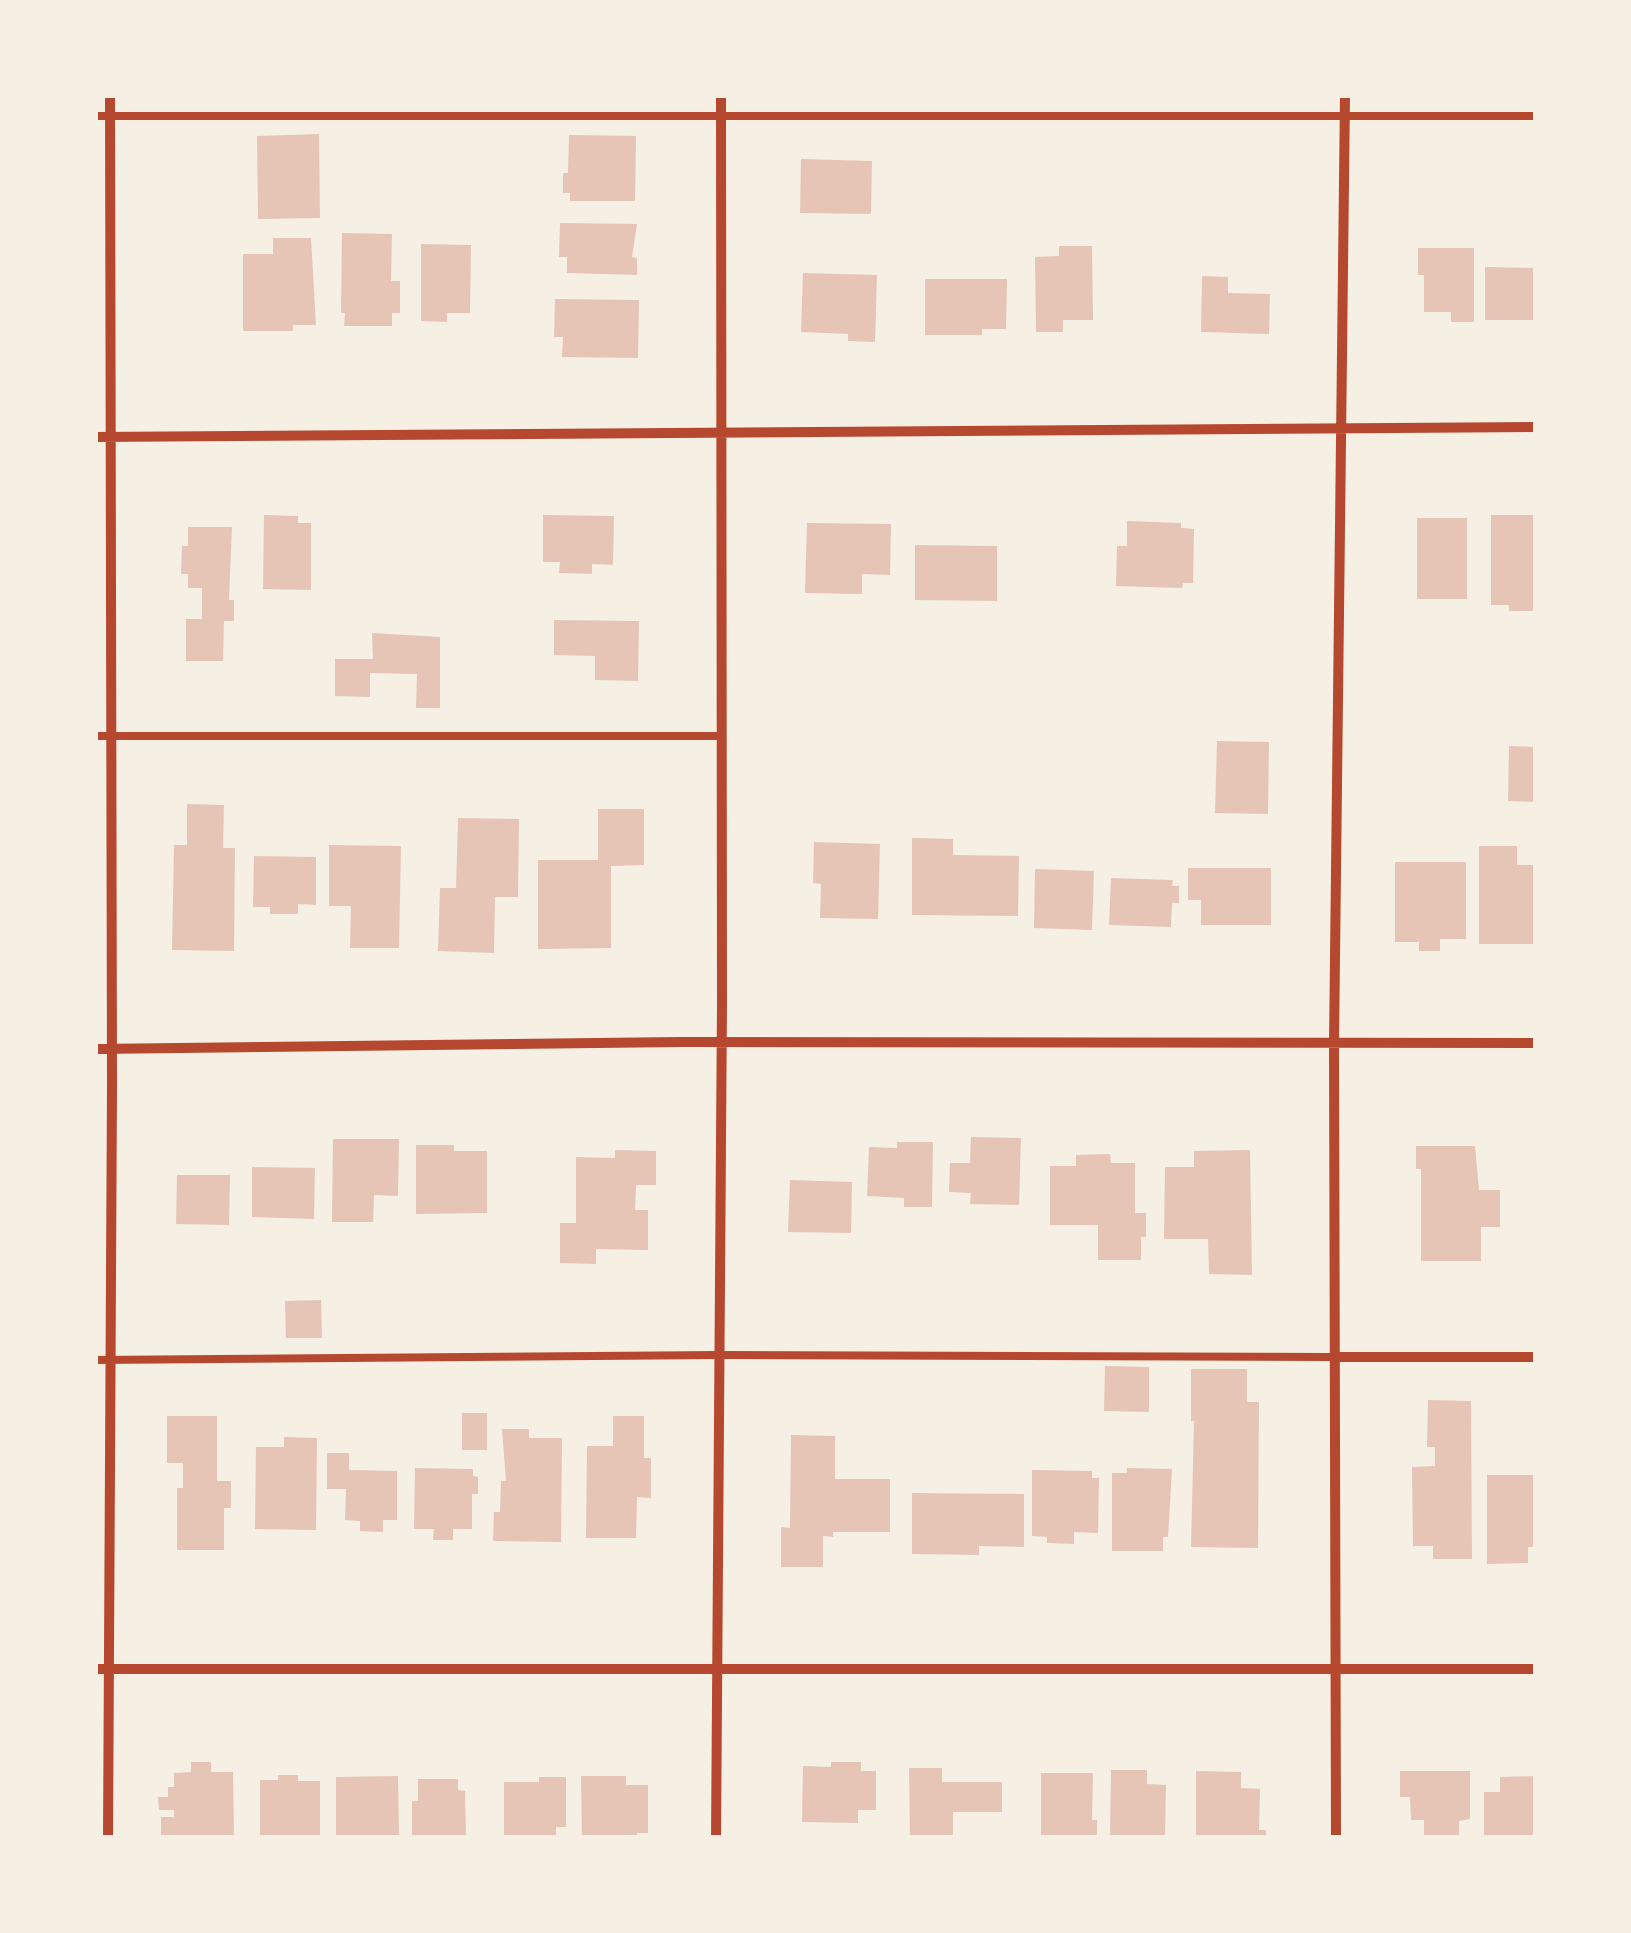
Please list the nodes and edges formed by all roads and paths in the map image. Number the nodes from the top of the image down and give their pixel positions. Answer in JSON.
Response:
{"nodes":[{"id":1,"x":110,"y":95,"type":"edge"},
{"id":2,"x":721,"y":95,"type":"edge"},
{"id":3,"x":1345,"y":95,"type":"edge"},
{"id":4,"x":95,"y":116,"type":"edge"},
{"id":5,"x":110,"y":116,"type":"junction"},
{"id":6,"x":721,"y":116,"type":"junction"},
{"id":7,"x":1536,"y":116,"type":"edge"},
{"id":8,"x":1346,"y":118,"type":"junction"},
{"id":9,"x":1341,"y":428,"type":"junction"},
{"id":10,"x":1536,"y":428,"type":"edge"},
{"id":11,"x":719,"y":432,"type":"junction"},
{"id":12,"x":112,"y":436,"type":"junction"},
{"id":13,"x":95,"y":437,"type":"edge"},
{"id":14,"x":95,"y":736,"type":"edge"},
{"id":15,"x":112,"y":736,"type":"junction"},
{"id":16,"x":720,"y":736,"type":"junction"},
{"id":17,"x":721,"y":1042,"type":"junction"},
{"id":18,"x":1334,"y":1043,"type":"junction"},
{"id":19,"x":1536,"y":1043,"type":"edge"},
{"id":20,"x":95,"y":1049,"type":"edge"},
{"id":21,"x":112,"y":1049,"type":"junction"},
{"id":22,"x":718,"y":1355,"type":"junction"},
{"id":23,"x":1334,"y":1357,"type":"junction"},
{"id":24,"x":1536,"y":1358,"type":"edge"},
{"id":25,"x":95,"y":1360,"type":"edge"},
{"id":26,"x":110,"y":1360,"type":"junction"},
{"id":27,"x":716,"y":1668,"type":"junction"},
{"id":28,"x":95,"y":1669,"type":"edge"},
{"id":29,"x":108,"y":1669,"type":"junction"},
{"id":30,"x":1334,"y":1669,"type":"junction"},
{"id":31,"x":1536,"y":1669,"type":"edge"},
{"id":32,"x":108,"y":1838,"type":"edge"},
{"id":33,"x":716,"y":1838,"type":"edge"},
{"id":34,"x":1336,"y":1838,"type":"edge"}],
"edges":[{"from":1,"to":5,"type":"street"},
{"from":2,"to":6,"type":"street"},
{"from":3,"to":8,"type":"street"},
{"from":4,"to":5,"type":"lane"},
{"from":5,"to":6,"type":"lane"},
{"from":5,"to":12,"type":"street"},
{"from":6,"to":8,"type":"lane"},
{"from":6,"to":11,"type":"street"},
{"from":7,"to":8,"type":"lane"},
{"from":8,"to":9,"type":"street"},
{"from":9,"to":10,"type":"street"},
{"from":9,"to":11,"type":"street"},
{"from":9,"to":18,"type":"street"},
{"from":11,"to":12,"type":"street"},
{"from":11,"to":16,"type":"street"},
{"from":12,"to":13,"type":"street"},
{"from":12,"to":15,"type":"street"},
{"from":14,"to":15,"type":"lane"},
{"from":15,"to":16,"type":"lane"},
{"from":15,"to":21,"type":"street"},
{"from":16,"to":17,"type":"street"},
{"from":17,"to":18,"type":"street"},
{"from":17,"to":21,"type":"street"},
{"from":17,"to":22,"type":"street"},
{"from":18,"to":19,"type":"street"},
{"from":18,"to":23,"type":"street"},
{"from":20,"to":21,"type":"street"},
{"from":21,"to":26,"type":"street"},
{"from":22,"to":23,"type":"lane"},
{"from":22,"to":26,"type":"lane"},
{"from":22,"to":27,"type":"street"},
{"from":23,"to":24,"type":"street"},
{"from":23,"to":30,"type":"street"},
{"from":25,"to":26,"type":"lane"},
{"from":26,"to":29,"type":"street"},
{"from":27,"to":29,"type":"street"},
{"from":27,"to":30,"type":"street"},
{"from":27,"to":33,"type":"street"},
{"from":28,"to":29,"type":"street"},
{"from":29,"to":32,"type":"street"},
{"from":30,"to":31,"type":"street"},
{"from":30,"to":34,"type":"street"}]}
